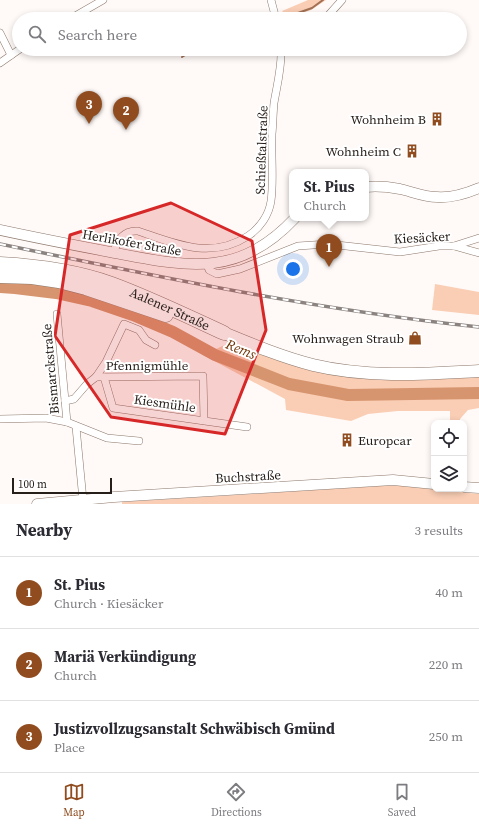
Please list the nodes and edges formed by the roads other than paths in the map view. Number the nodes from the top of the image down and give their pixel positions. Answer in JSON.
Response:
{"nodes":[{"id":1,"x":103,"y":0,"type":"edge"},
{"id":2,"x":271,"y":0,"type":"edge"},
{"id":3,"x":342,"y":0,"type":"edge"},
{"id":4,"x":82,"y":12,"type":"edge"},
{"id":5,"x":274,"y":12,"type":"edge"},
{"id":6,"x":332,"y":12,"type":"edge"},
{"id":7,"x":0,"y":33,"type":"edge"},
{"id":8,"x":11,"y":55,"type":"joint"},
{"id":9,"x":282,"y":56,"type":"edge"},
{"id":10,"x":0,"y":63,"type":"edge"},
{"id":11,"x":369,"y":187,"type":"edge"},
{"id":12,"x":479,"y":188,"type":"edge"},
{"id":13,"x":292,"y":221,"type":"edge"},
{"id":14,"x":0,"y":230,"type":"edge"},
{"id":15,"x":479,"y":238,"type":"edge"},
{"id":16,"x":454,"y":246,"type":"junction"},
{"id":17,"x":113,"y":252,"type":"junction"},
{"id":18,"x":479,"y":253,"type":"edge"},
{"id":19,"x":0,"y":264,"type":"edge"},
{"id":20,"x":207,"y":264,"type":"junction"},
{"id":21,"x":0,"y":276,"type":"edge"},
{"id":22,"x":57,"y":314,"type":"dead end"},
{"id":23,"x":224,"y":333,"type":"junction"},
{"id":24,"x":155,"y":345,"type":"dead end"},
{"id":25,"x":479,"y":371,"type":"edge"},
{"id":26,"x":96,"y":377,"type":"junction"},
{"id":27,"x":104,"y":377,"type":"junction"},
{"id":28,"x":65,"y":401,"type":"junction"},
{"id":29,"x":0,"y":419,"type":"edge"},
{"id":30,"x":204,"y":420,"type":"junction"},
{"id":31,"x":67,"y":422,"type":"junction"},
{"id":32,"x":76,"y":427,"type":"junction"},
{"id":33,"x":247,"y":427,"type":"dead end"},
{"id":34,"x":139,"y":441,"type":"dead end"},
{"id":35,"x":431,"y":484,"type":"edge"},
{"id":36,"x":467,"y":487,"type":"edge"},
{"id":37,"x":479,"y":488,"type":"edge"},
{"id":38,"x":83,"y":500,"type":"junction"},
{"id":39,"x":114,"y":500,"type":"edge"},
{"id":40,"x":64,"y":503,"type":"edge"},
{"id":41,"x":37,"y":504,"type":"edge"}],
"edges":[{"from":1,"to":4,"type":"street"},
{"from":2,"to":5,"type":"street"},
{"from":3,"to":6,"type":"street"},
{"from":7,"to":8,"type":"street"},
{"from":8,"to":10,"type":"street"},
{"from":9,"to":17,"type":"street","name":"Schießtalstraße"},
{"from":11,"to":12,"type":"main road"},
{"from":13,"to":20,"type":"main road","name":"Herlikofer Straße"},
{"from":14,"to":17,"type":"main road","name":"Herlikofer Straße"},
{"from":15,"to":16,"type":"street"},
{"from":16,"to":18,"type":"street","name":"Kiesäcker"},
{"from":16,"to":20,"type":"street","name":"Kiesäcker"},
{"from":17,"to":20,"type":"main road","name":"Herlikofer Straße"},
{"from":19,"to":23,"type":"highway","name":"Aalener Straße"},
{"from":21,"to":23,"type":"highway"},
{"from":22,"to":28,"type":"street","name":"Bismarckstraße"},
{"from":23,"to":25,"type":"main road","name":"Aalener Straße"},
{"from":24,"to":26,"type":"street","name":"Pfennigmühle"},
{"from":26,"to":27,"type":"street","name":"Pfennigmühle"},
{"from":26,"to":28,"type":"street","name":"Pfennigmühle"},
{"from":27,"to":30,"type":"street","name":"Kiesmühle"},
{"from":27,"to":30,"type":"street","name":"Pfennigmühle"},
{"from":28,"to":31,"type":"street","name":"Bismarckstraße"},
{"from":29,"to":31,"type":"street"},
{"from":30,"to":33,"type":"street","name":"Kiesmühle"},
{"from":31,"to":32,"type":"street"},
{"from":32,"to":34,"type":"street"},
{"from":32,"to":38,"type":"street","name":"Bismarckstraße"},
{"from":35,"to":39,"type":"main road","name":"Buchstraße"},
{"from":36,"to":37,"type":"main road"},
{"from":38,"to":39,"type":"main road","name":"Buchstraße"},
{"from":38,"to":40,"type":"main road","name":"Buchstraße"},
{"from":40,"to":41,"type":"main road","name":"Buchstraße"}]}
